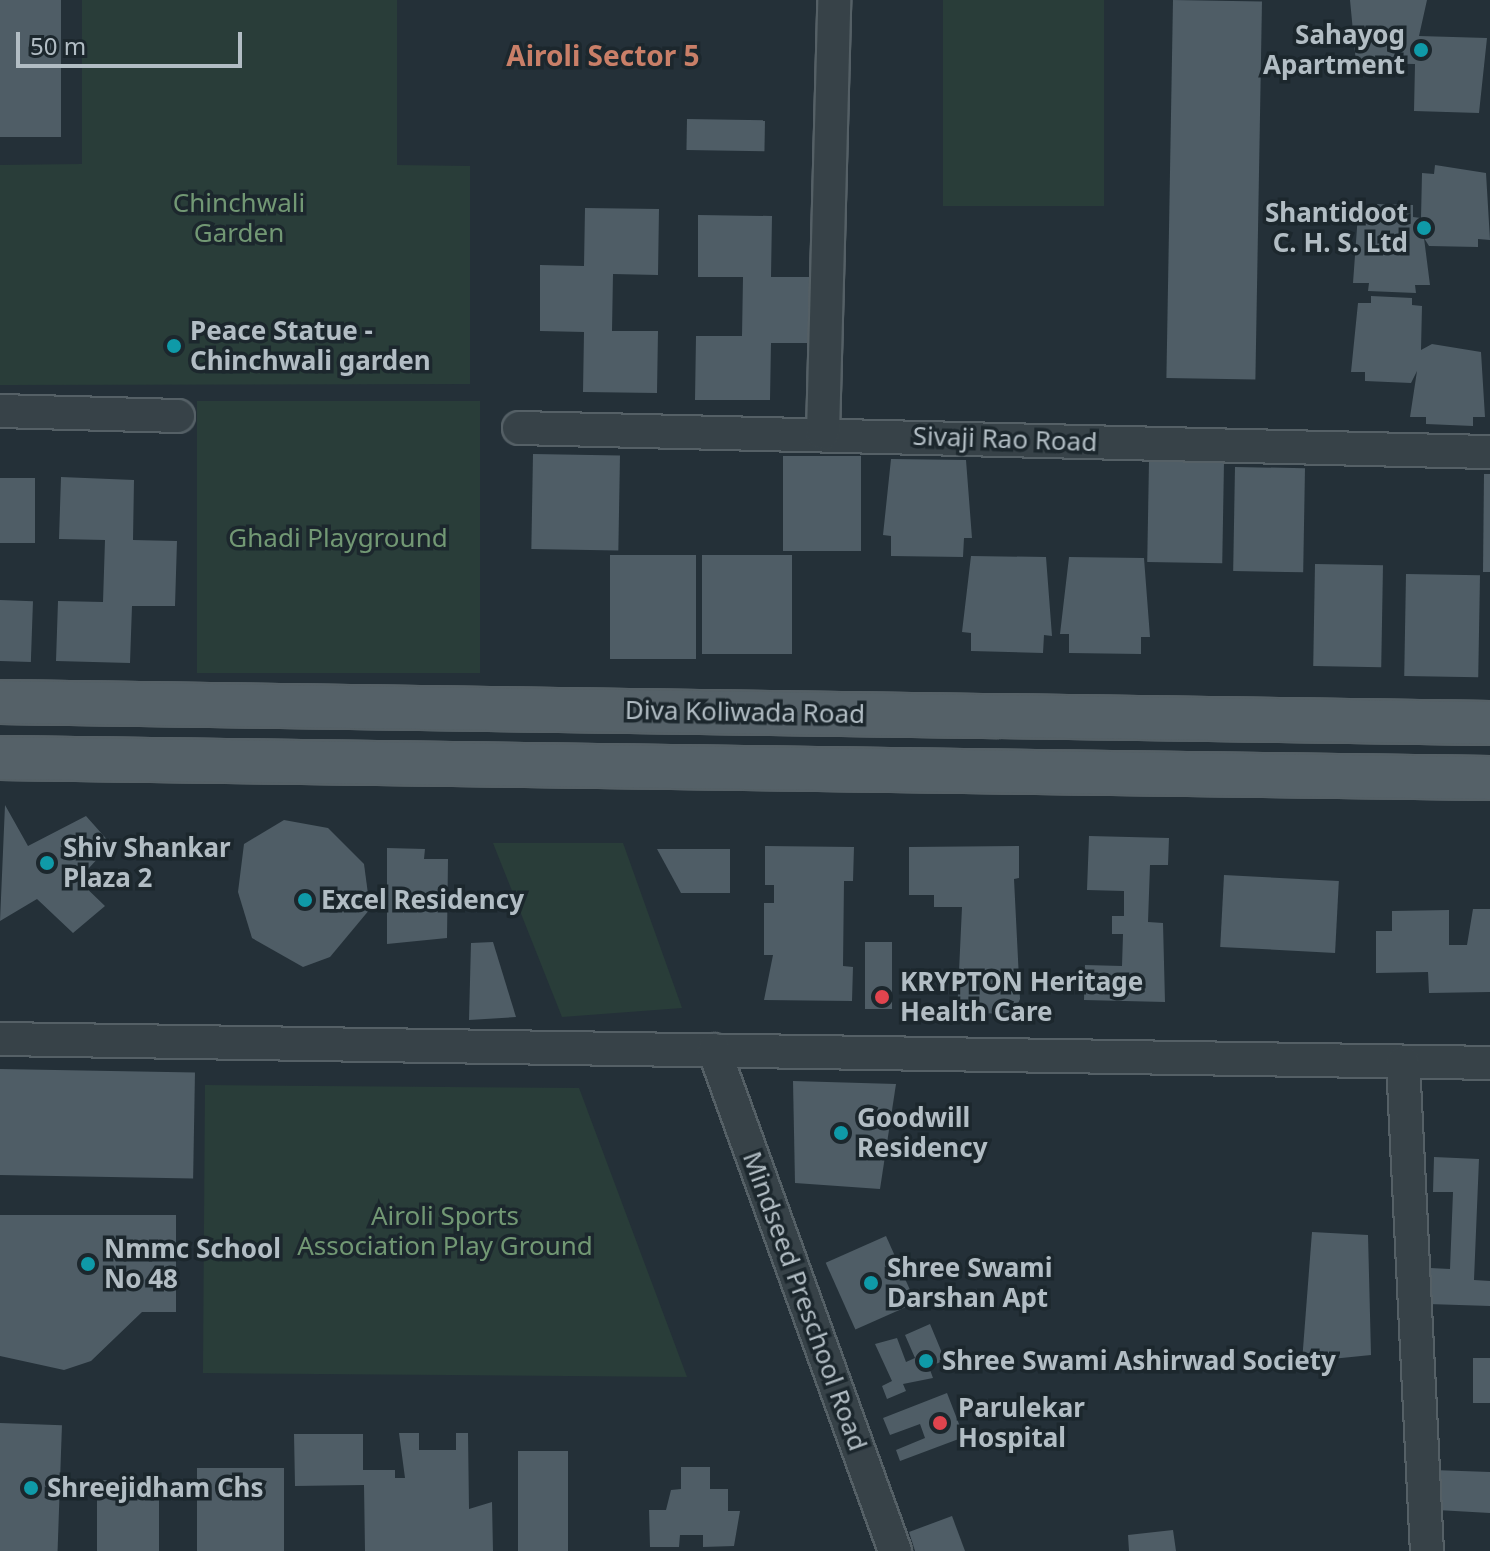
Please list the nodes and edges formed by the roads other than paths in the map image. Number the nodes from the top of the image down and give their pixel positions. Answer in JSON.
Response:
{"nodes":[{"id":1,"x":834,"y":0,"type":"edge"},
{"id":2,"x":0,"y":411,"type":"edge"},
{"id":3,"x":178,"y":416,"type":"dead end"},
{"id":4,"x":519,"y":428,"type":"dead end"},
{"id":5,"x":823,"y":433,"type":"junction"},
{"id":6,"x":1490,"y":452,"type":"edge"},
{"id":7,"x":0,"y":702,"type":"edge"},
{"id":8,"x":1490,"y":723,"type":"edge"},
{"id":9,"x":0,"y":758,"type":"edge"},
{"id":10,"x":1490,"y":778,"type":"edge"},
{"id":11,"x":0,"y":1039,"type":"edge"},
{"id":12,"x":714,"y":1050,"type":"junction"},
{"id":13,"x":1403,"y":1062,"type":"junction"},
{"id":14,"x":1490,"y":1063,"type":"edge"},
{"id":15,"x":895,"y":1551,"type":"edge"},
{"id":16,"x":1427,"y":1551,"type":"edge"}],
"edges":[{"from":1,"to":5,"type":"street"},
{"from":2,"to":3,"type":"street"},
{"from":4,"to":5,"type":"street","name":"Sivaji Rao Road"},
{"from":5,"to":6,"type":"street","name":"Sivaji Rao Road"},
{"from":7,"to":8,"type":"main road","name":"Diva Koliwada Road"},
{"from":9,"to":10,"type":"main road"},
{"from":11,"to":12,"type":"street"},
{"from":12,"to":13,"type":"street"},
{"from":12,"to":15,"type":"street","name":"Mindseed Preschool Road"},
{"from":13,"to":14,"type":"street"},
{"from":13,"to":16,"type":"street"}]}
